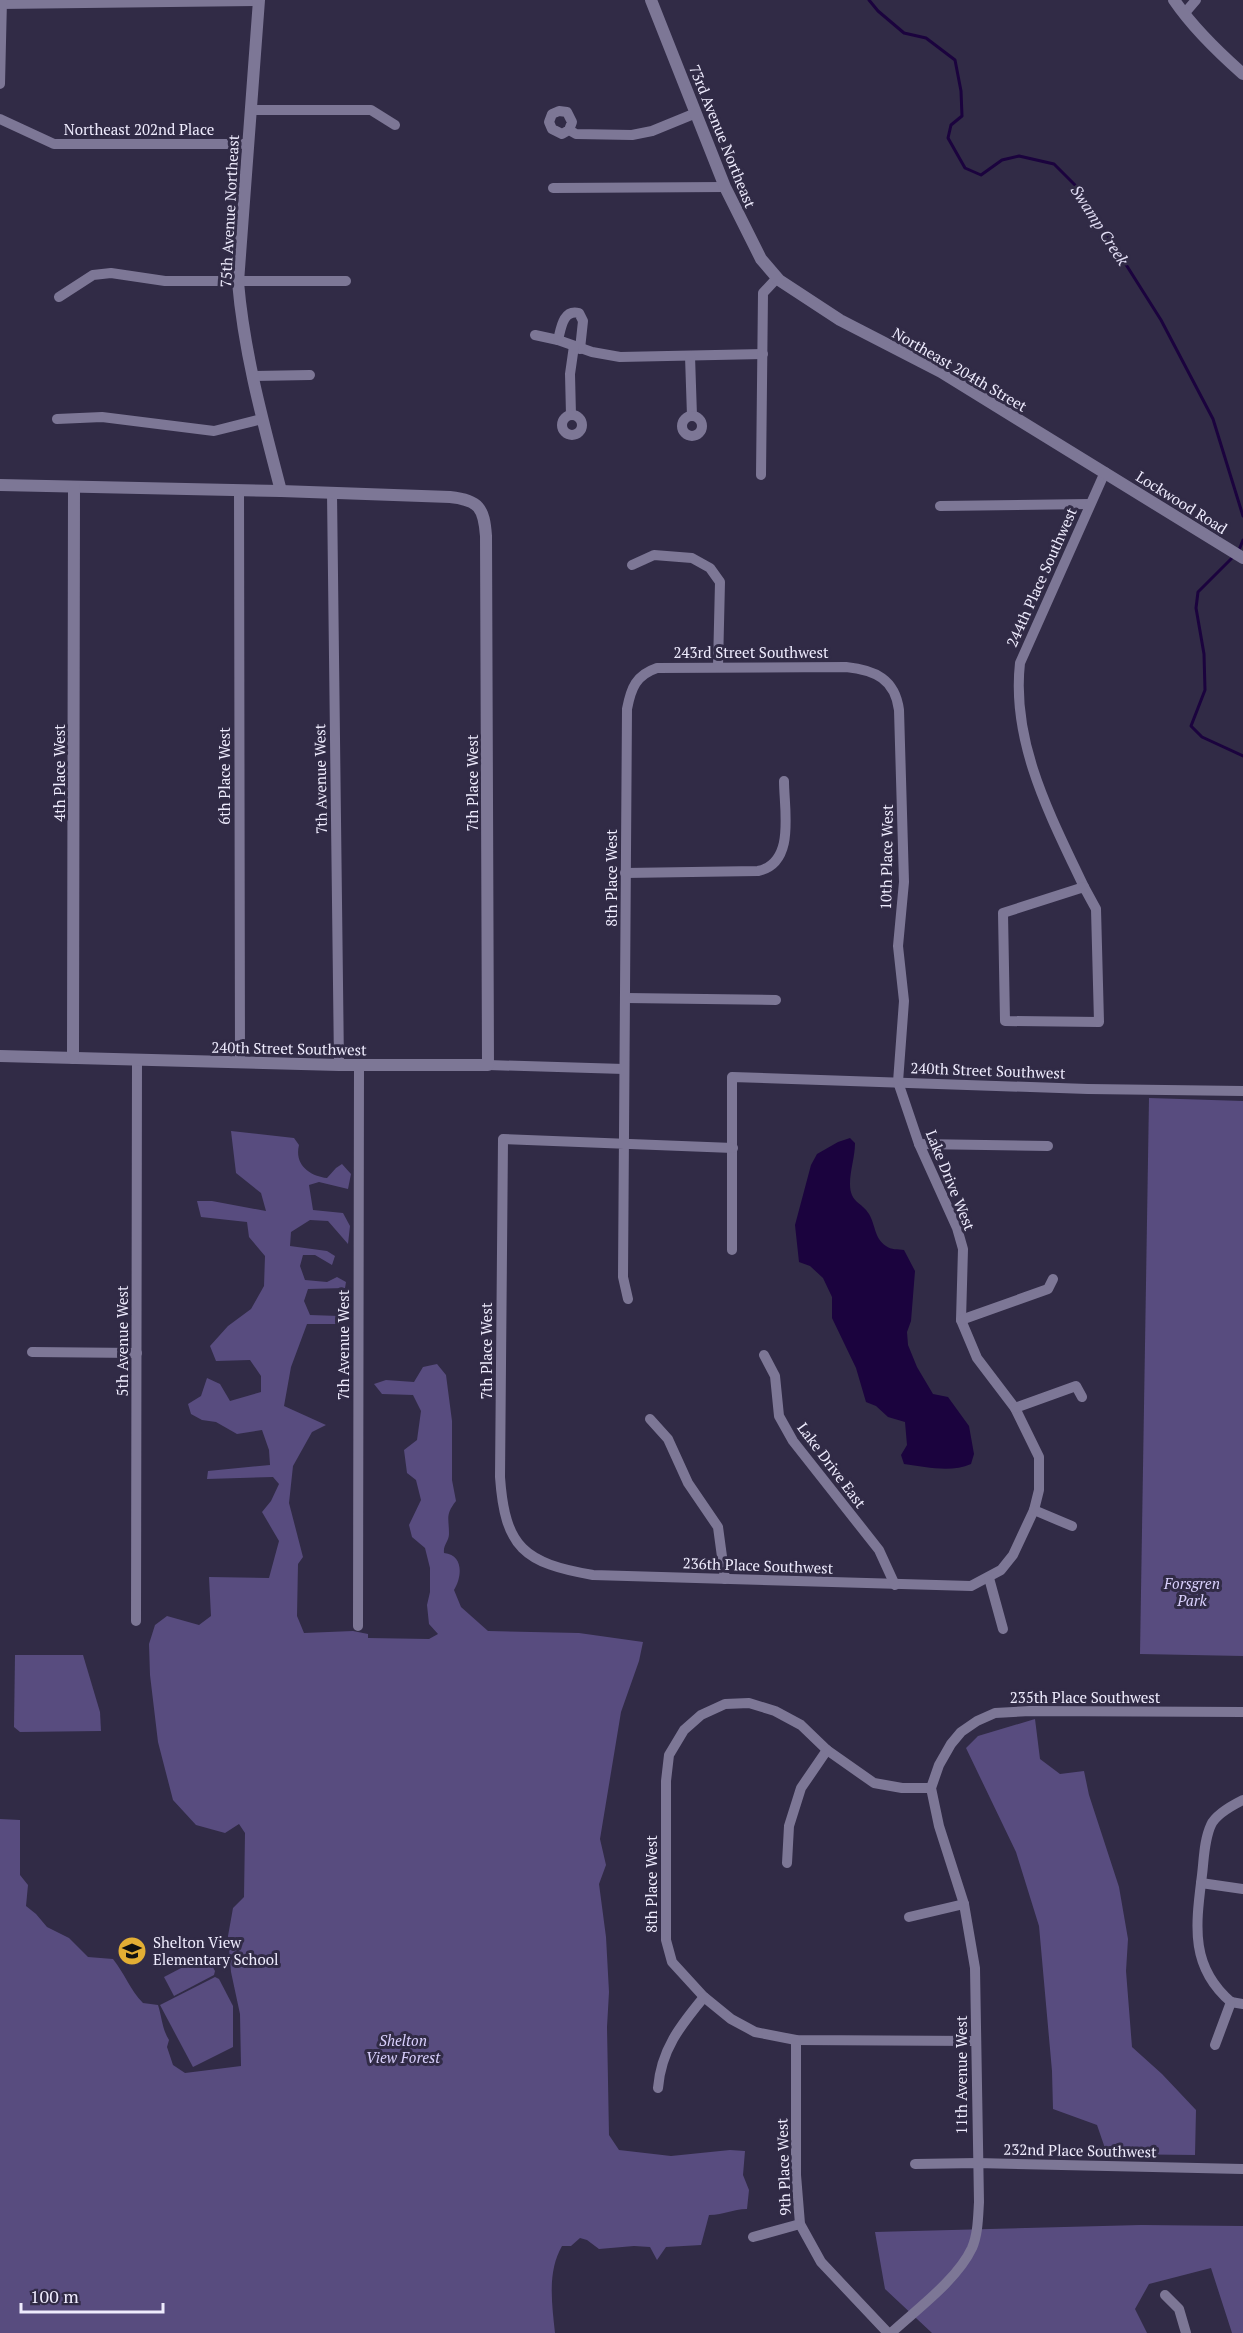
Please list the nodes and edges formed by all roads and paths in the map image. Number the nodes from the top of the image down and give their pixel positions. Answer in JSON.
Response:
{"nodes":[{"id":1,"x":651,"y":0,"type":"edge"},
{"id":2,"x":1174,"y":0,"type":"edge"},
{"id":3,"x":1196,"y":0,"type":"edge"},
{"id":4,"x":259,"y":1,"type":"edge"},
{"id":5,"x":1,"y":3,"type":"edge"},
{"id":6,"x":1184,"y":14,"type":"junction"},
{"id":7,"x":1243,"y":74,"type":"edge"},
{"id":8,"x":0,"y":84,"type":"edge"},
{"id":9,"x":250,"y":110,"type":"junction"},
{"id":10,"x":696,"y":113,"type":"junction"},
{"id":11,"x":0,"y":119,"type":"edge"},
{"id":12,"x":394,"y":124,"type":"dead end"},
{"id":13,"x":570,"y":130,"type":"dead end"},
{"id":14,"x":247,"y":144,"type":"junction"},
{"id":15,"x":725,"y":187,"type":"junction"},
{"id":16,"x":553,"y":188,"type":"dead end"},
{"id":17,"x":777,"y":278,"type":"junction"},
{"id":18,"x":238,"y":282,"type":"junction"},
{"id":19,"x":346,"y":282,"type":"dead end"},
{"id":20,"x":799,"y":294,"type":"joint"},
{"id":21,"x":59,"y":297,"type":"dead end"},
{"id":22,"x":535,"y":335,"type":"dead end"},
{"id":23,"x":558,"y":340,"type":"junction"},
{"id":24,"x":577,"y":347,"type":"junction"},
{"id":25,"x":763,"y":354,"type":"junction"},
{"id":26,"x":690,"y":356,"type":"junction"},
{"id":27,"x":310,"y":375,"type":"dead end"},
{"id":28,"x":252,"y":376,"type":"junction"},
{"id":29,"x":571,"y":415,"type":"dead end"},
{"id":30,"x":692,"y":416,"type":"dead end"},
{"id":31,"x":57,"y":419,"type":"dead end"},
{"id":32,"x":262,"y":419,"type":"junction"},
{"id":33,"x":1105,"y":472,"type":"junction"},
{"id":34,"x":761,"y":475,"type":"dead end"},
{"id":35,"x":0,"y":485,"type":"edge"},
{"id":36,"x":74,"y":487,"type":"junction"},
{"id":37,"x":238,"y":490,"type":"junction"},
{"id":38,"x":281,"y":491,"type":"junction"},
{"id":39,"x":332,"y":493,"type":"junction"},
{"id":40,"x":1090,"y":504,"type":"junction"},
{"id":41,"x":940,"y":506,"type":"dead end"},
{"id":42,"x":1243,"y":558,"type":"edge"},
{"id":43,"x":632,"y":565,"type":"dead end"},
{"id":44,"x":718,"y":666,"type":"junction"},
{"id":45,"x":879,"y":675,"type":"joint"},
{"id":46,"x":631,"y":688,"type":"joint"},
{"id":47,"x":784,"y":781,"type":"dead end"},
{"id":48,"x":625,"y":873,"type":"junction"},
{"id":49,"x":1083,"y":888,"type":"junction"},
{"id":50,"x":626,"y":998,"type":"junction"},
{"id":51,"x":776,"y":1000,"type":"dead end"},
{"id":52,"x":0,"y":1056,"type":"edge"},
{"id":53,"x":74,"y":1058,"type":"junction"},
{"id":54,"x":137,"y":1061,"type":"junction"},
{"id":55,"x":240,"y":1063,"type":"junction"},
{"id":56,"x":339,"y":1065,"type":"junction"},
{"id":57,"x":359,"y":1065,"type":"junction"},
{"id":58,"x":488,"y":1065,"type":"junction"},
{"id":59,"x":624,"y":1069,"type":"junction"},
{"id":60,"x":898,"y":1082,"type":"junction"},
{"id":61,"x":1243,"y":1090,"type":"edge"},
{"id":62,"x":623,"y":1144,"type":"junction"},
{"id":63,"x":919,"y":1144,"type":"junction"},
{"id":64,"x":1048,"y":1146,"type":"dead end"},
{"id":65,"x":733,"y":1148,"type":"junction"},
{"id":66,"x":732,"y":1250,"type":"dead end"},
{"id":67,"x":1053,"y":1280,"type":"dead end"},
{"id":68,"x":628,"y":1299,"type":"dead end"},
{"id":69,"x":961,"y":1320,"type":"junction"},
{"id":70,"x":32,"y":1352,"type":"dead end"},
{"id":71,"x":137,"y":1353,"type":"junction"},
{"id":72,"x":764,"y":1355,"type":"dead end"},
{"id":73,"x":1082,"y":1397,"type":"dead end"},
{"id":74,"x":1015,"y":1408,"type":"junction"},
{"id":75,"x":650,"y":1419,"type":"dead end"},
{"id":76,"x":1034,"y":1510,"type":"junction"},
{"id":77,"x":1072,"y":1526,"type":"dead end"},
{"id":78,"x":529,"y":1554,"type":"joint"},
{"id":79,"x":989,"y":1578,"type":"junction"},
{"id":80,"x":725,"y":1580,"type":"junction"},
{"id":81,"x":895,"y":1585,"type":"junction"},
{"id":82,"x":136,"y":1621,"type":"dead end"},
{"id":83,"x":358,"y":1626,"type":"dead end"},
{"id":84,"x":1002,"y":1629,"type":"dead end"},
{"id":85,"x":1243,"y":1712,"type":"edge"},
{"id":86,"x":827,"y":1750,"type":"junction"},
{"id":87,"x":931,"y":1788,"type":"junction"},
{"id":88,"x":1243,"y":1800,"type":"edge"},
{"id":89,"x":787,"y":1863,"type":"dead end"},
{"id":90,"x":1201,"y":1883,"type":"junction"},
{"id":91,"x":1243,"y":1889,"type":"edge"},
{"id":92,"x":964,"y":1904,"type":"junction"},
{"id":93,"x":909,"y":1917,"type":"dead end"},
{"id":94,"x":704,"y":1997,"type":"junction"},
{"id":95,"x":1231,"y":2002,"type":"junction"},
{"id":96,"x":1243,"y":2004,"type":"edge"},
{"id":97,"x":796,"y":2040,"type":"junction"},
{"id":98,"x":976,"y":2041,"type":"junction"},
{"id":99,"x":1215,"y":2045,"type":"dead end"},
{"id":100,"x":658,"y":2088,"type":"dead end"},
{"id":101,"x":977,"y":2163,"type":"junction"},
{"id":102,"x":915,"y":2164,"type":"dead end"},
{"id":103,"x":1243,"y":2169,"type":"edge"},
{"id":104,"x":800,"y":2224,"type":"junction"},
{"id":105,"x":753,"y":2237,"type":"dead end"},
{"id":106,"x":1165,"y":2295,"type":"dead end"},
{"id":107,"x":890,"y":2333,"type":"edge"},
{"id":108,"x":1186,"y":2333,"type":"edge"}],
"edges":[{"from":1,"to":10,"type":"street","name":"73rd Avenue Northeast"},
{"from":2,"to":6,"type":"street"},
{"from":3,"to":6,"type":"street"},
{"from":4,"to":5,"type":"street"},
{"from":4,"to":9,"type":"street","name":"75th Avenue Northeast"},
{"from":5,"to":8,"type":"street"},
{"from":6,"to":7,"type":"street"},
{"from":9,"to":12,"type":"street"},
{"from":9,"to":14,"type":"street","name":"75th Avenue Northeast"},
{"from":10,"to":13,"type":"street"},
{"from":10,"to":15,"type":"street","name":"73rd Avenue Northeast"},
{"from":11,"to":14,"type":"street","name":"Northeast 202nd Place"},
{"from":14,"to":18,"type":"street","name":"75th Avenue Northeast"},
{"from":15,"to":16,"type":"street"},
{"from":15,"to":17,"type":"street","name":"73rd Avenue Northeast"},
{"from":17,"to":20,"type":"street","name":"73rd Avenue Northeast"},
{"from":17,"to":25,"type":"street"},
{"from":18,"to":19,"type":"street"},
{"from":18,"to":21,"type":"street"},
{"from":18,"to":28,"type":"street","name":"75th Avenue Northeast"},
{"from":20,"to":33,"type":"street","name":"Northeast 204th Street"},
{"from":22,"to":23,"type":"street"},
{"from":23,"to":24,"type":"street"},
{"from":23,"to":24,"type":"street"},
{"from":24,"to":26,"type":"street"},
{"from":24,"to":29,"type":"street"},
{"from":25,"to":26,"type":"street"},
{"from":25,"to":34,"type":"street"},
{"from":26,"to":30,"type":"street"},
{"from":27,"to":28,"type":"street"},
{"from":28,"to":32,"type":"street","name":"75th Avenue Northeast"},
{"from":31,"to":32,"type":"street"},
{"from":32,"to":38,"type":"street","name":"75th Avenue Northeast"},
{"from":33,"to":40,"type":"street","name":"244th Place Southwest"},
{"from":33,"to":42,"type":"street","name":"Lockwood Road"},
{"from":35,"to":36,"type":"street"},
{"from":36,"to":37,"type":"street"},
{"from":36,"to":53,"type":"street","name":"4th Place West"},
{"from":37,"to":38,"type":"street"},
{"from":37,"to":55,"type":"street","name":"6th Place West"},
{"from":38,"to":39,"type":"street"},
{"from":39,"to":56,"type":"street","name":"7th Avenue West"},
{"from":39,"to":58,"type":"street","name":"7th Place West"},
{"from":40,"to":41,"type":"street"},
{"from":40,"to":49,"type":"street","name":"244th Place Southwest"},
{"from":43,"to":44,"type":"street"},
{"from":44,"to":45,"type":"street","name":"243rd Street Southwest"},
{"from":44,"to":46,"type":"street","name":"243rd Street Southwest"},
{"from":45,"to":60,"type":"street","name":"10th Place West"},
{"from":46,"to":48,"type":"street","name":"8th Place West"},
{"from":47,"to":48,"type":"street"},
{"from":48,"to":50,"type":"street","name":"8th Place West"},
{"from":49,"to":49,"type":"street","name":"244th Place Southwest"},
{"from":50,"to":51,"type":"street"},
{"from":50,"to":59,"type":"street","name":"8th Place West"},
{"from":52,"to":53,"type":"street","name":"240th Street Southwest"},
{"from":53,"to":54,"type":"street","name":"240th Street Southwest"},
{"from":54,"to":55,"type":"street","name":"240th Street Southwest"},
{"from":54,"to":71,"type":"street","name":"5th Avenue West"},
{"from":55,"to":56,"type":"street","name":"240th Street Southwest"},
{"from":56,"to":57,"type":"street","name":"240th Street Southwest"},
{"from":57,"to":58,"type":"street","name":"240th Street Southwest"},
{"from":57,"to":83,"type":"street","name":"7th Avenue West"},
{"from":58,"to":59,"type":"street","name":"240th Street Southwest"},
{"from":59,"to":62,"type":"street","name":"8th Place West"},
{"from":60,"to":61,"type":"street","name":"240th Street Southwest"},
{"from":60,"to":63,"type":"street","name":"Lake Drive West"},
{"from":60,"to":65,"type":"street","name":"240th Street Southwest"},
{"from":62,"to":65,"type":"street"},
{"from":62,"to":68,"type":"street","name":"8th Place West"},
{"from":62,"to":78,"type":"street","name":"7th Place West"},
{"from":63,"to":64,"type":"street"},
{"from":63,"to":69,"type":"street","name":"Lake Drive West"},
{"from":65,"to":66,"type":"street"},
{"from":67,"to":69,"type":"street"},
{"from":69,"to":74,"type":"street","name":"Lake Drive West"},
{"from":70,"to":71,"type":"street"},
{"from":71,"to":82,"type":"street","name":"5th Avenue West"},
{"from":72,"to":81,"type":"street","name":"Lake Drive East"},
{"from":73,"to":74,"type":"street"},
{"from":74,"to":76,"type":"street","name":"Lake Drive West"},
{"from":75,"to":80,"type":"street"},
{"from":76,"to":77,"type":"street"},
{"from":76,"to":79,"type":"street","name":"Lake Drive West"},
{"from":78,"to":80,"type":"street","name":"236th Place Southwest"},
{"from":79,"to":81,"type":"street","name":"236th Place Southwest"},
{"from":79,"to":84,"type":"street"},
{"from":80,"to":81,"type":"street","name":"236th Place Southwest"},
{"from":85,"to":87,"type":"street","name":"235th Place Southwest"},
{"from":86,"to":87,"type":"street"},
{"from":86,"to":89,"type":"street"},
{"from":86,"to":94,"type":"street","name":"8th Place West"},
{"from":87,"to":92,"type":"street","name":"11th Avenue West"},
{"from":88,"to":90,"type":"street"},
{"from":90,"to":91,"type":"street"},
{"from":90,"to":95,"type":"street"},
{"from":92,"to":93,"type":"street"},
{"from":92,"to":98,"type":"street","name":"11th Avenue West"},
{"from":94,"to":97,"type":"street","name":"8th Place West"},
{"from":94,"to":100,"type":"street"},
{"from":95,"to":96,"type":"street"},
{"from":95,"to":99,"type":"street"},
{"from":97,"to":98,"type":"street","name":"8th Place West"},
{"from":97,"to":104,"type":"street","name":"9th Place West"},
{"from":98,"to":101,"type":"street","name":"11th Avenue West"},
{"from":101,"to":102,"type":"street","name":"232nd Place Southwest"},
{"from":101,"to":103,"type":"street","name":"232nd Place Southwest"},
{"from":101,"to":107,"type":"street","name":"11th Avenue West"},
{"from":104,"to":105,"type":"street"},
{"from":104,"to":107,"type":"street","name":"9th Place West"},
{"from":106,"to":108,"type":"street"}]}
